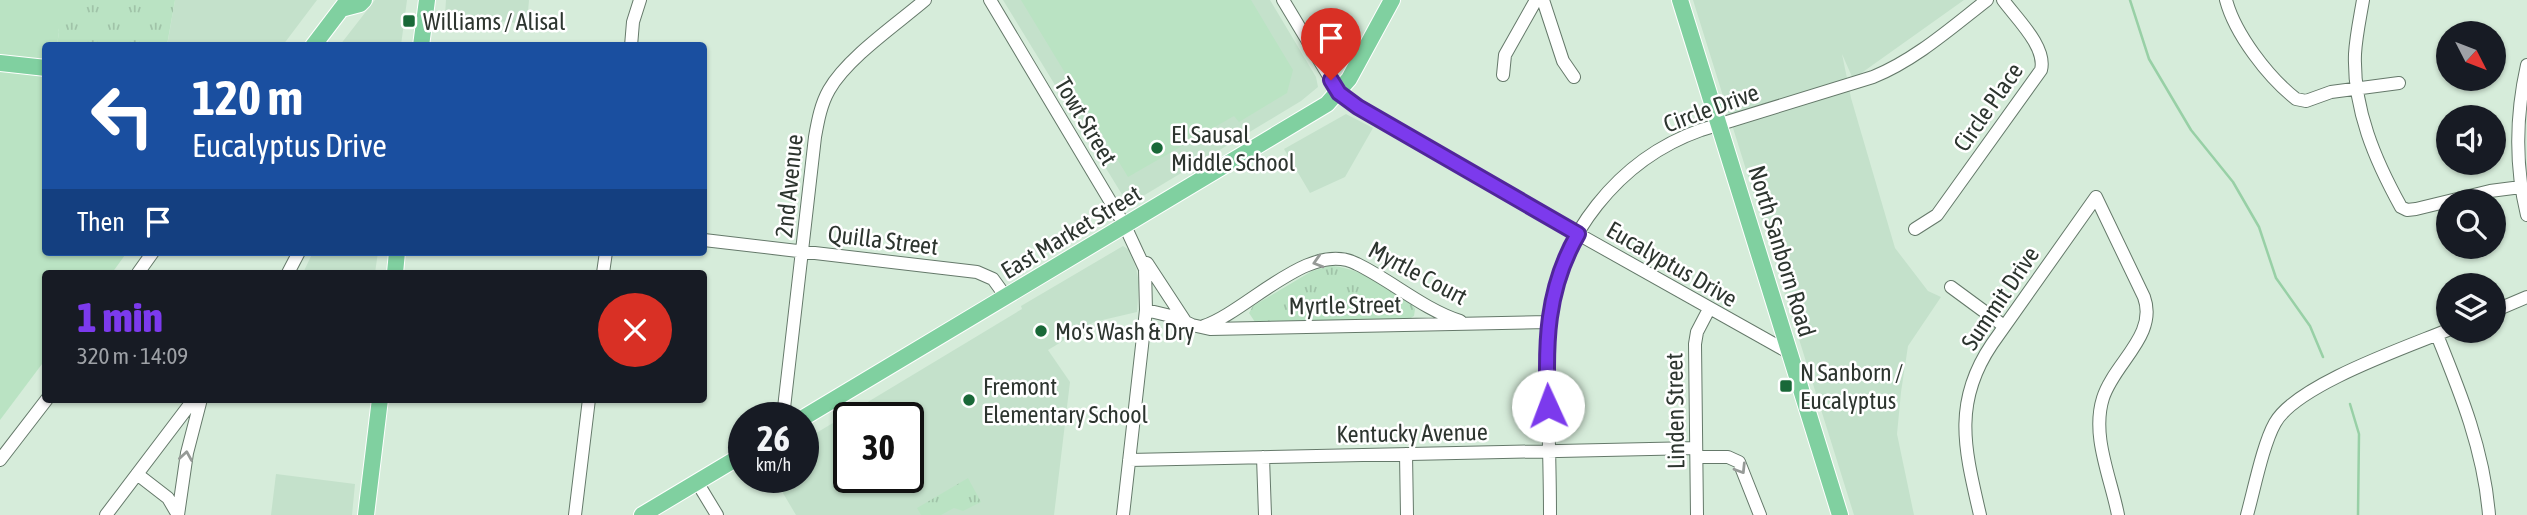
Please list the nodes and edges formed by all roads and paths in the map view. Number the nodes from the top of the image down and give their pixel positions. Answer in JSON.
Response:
{"nodes":[{"id":1,"x":364,"y":0,"type":"edge"},
{"id":2,"x":427,"y":0,"type":"edge"},
{"id":3,"x":640,"y":0,"type":"edge"},
{"id":4,"x":925,"y":0,"type":"edge"},
{"id":5,"x":990,"y":0,"type":"edge"},
{"id":6,"x":1283,"y":0,"type":"edge"},
{"id":7,"x":1392,"y":0,"type":"edge"},
{"id":8,"x":1536,"y":0,"type":"edge"},
{"id":9,"x":1543,"y":0,"type":"edge"},
{"id":10,"x":1680,"y":0,"type":"edge"},
{"id":11,"x":1987,"y":0,"type":"edge"},
{"id":12,"x":2003,"y":0,"type":"edge"},
{"id":13,"x":2226,"y":0,"type":"edge"},
{"id":14,"x":2363,"y":0,"type":"edge"},
{"id":15,"x":345,"y":5,"type":"edge"},
{"id":16,"x":317,"y":41,"type":"edge"},
{"id":17,"x":422,"y":42,"type":"edge"},
{"id":18,"x":631,"y":42,"type":"edge"},
{"id":19,"x":0,"y":63,"type":"edge"},
{"id":20,"x":2527,"y":65,"type":"edge"},
{"id":21,"x":42,"y":68,"type":"edge"},
{"id":22,"x":1503,"y":75,"type":"dead end"},
{"id":23,"x":1574,"y":77,"type":"dead end"},
{"id":24,"x":2399,"y":83,"type":"dead end"},
{"id":25,"x":2357,"y":88,"type":"junction"},
{"id":26,"x":1339,"y":93,"type":"junction"},
{"id":27,"x":1718,"y":125,"type":"junction"},
{"id":28,"x":2521,"y":187,"type":"junction"},
{"id":29,"x":2527,"y":215,"type":"edge"},
{"id":30,"x":1125,"y":226,"type":"junction"},
{"id":31,"x":1915,"y":229,"type":"dead end"},
{"id":32,"x":1578,"y":234,"type":"junction"},
{"id":33,"x":707,"y":240,"type":"edge"},
{"id":34,"x":1135,"y":244,"type":"junction"},
{"id":35,"x":803,"y":252,"type":"junction"},
{"id":36,"x":1951,"y":287,"type":"dead end"},
{"id":37,"x":1412,"y":296,"type":"junction"},
{"id":38,"x":1006,"y":297,"type":"junction"},
{"id":39,"x":2527,"y":297,"type":"edge"},
{"id":40,"x":1252,"y":298,"type":"junction"},
{"id":41,"x":2506,"y":306,"type":"edge"},
{"id":42,"x":1709,"y":309,"type":"junction"},
{"id":43,"x":1146,"y":310,"type":"junction"},
{"id":44,"x":1185,"y":321,"type":"junction"},
{"id":45,"x":1548,"y":322,"type":"junction"},
{"id":46,"x":1467,"y":323,"type":"junction"},
{"id":47,"x":1402,"y":325,"type":"junction"},
{"id":48,"x":1199,"y":326,"type":"junction"},
{"id":49,"x":2004,"y":326,"type":"junction"},
{"id":50,"x":1259,"y":328,"type":"junction"},
{"id":51,"x":2436,"y":335,"type":"edge"},
{"id":52,"x":2446,"y":343,"type":"edge"},
{"id":53,"x":1790,"y":353,"type":"junction"},
{"id":54,"x":785,"y":402,"type":"edge"},
{"id":55,"x":44,"y":403,"type":"edge"},
{"id":56,"x":191,"y":403,"type":"edge"},
{"id":57,"x":200,"y":403,"type":"edge"},
{"id":58,"x":380,"y":403,"type":"edge"},
{"id":59,"x":589,"y":403,"type":"edge"},
{"id":60,"x":819,"y":408,"type":"edge"},
{"id":61,"x":1549,"y":451,"type":"junction"},
{"id":62,"x":1696,"y":453,"type":"junction"},
{"id":63,"x":1406,"y":454,"type":"junction"},
{"id":64,"x":1263,"y":457,"type":"junction"},
{"id":65,"x":0,"y":460,"type":"edge"},
{"id":66,"x":1129,"y":460,"type":"junction"},
{"id":67,"x":728,"y":464,"type":"edge"},
{"id":68,"x":137,"y":474,"type":"junction"},
{"id":69,"x":697,"y":482,"type":"junction"},
{"id":70,"x":106,"y":515,"type":"edge"},
{"id":71,"x":178,"y":515,"type":"edge"},
{"id":72,"x":366,"y":515,"type":"edge"},
{"id":73,"x":575,"y":515,"type":"edge"},
{"id":74,"x":642,"y":515,"type":"edge"},
{"id":75,"x":717,"y":515,"type":"edge"},
{"id":76,"x":1123,"y":515,"type":"edge"},
{"id":77,"x":1265,"y":515,"type":"edge"},
{"id":78,"x":1407,"y":515,"type":"edge"},
{"id":79,"x":1550,"y":515,"type":"edge"},
{"id":80,"x":1697,"y":515,"type":"edge"},
{"id":81,"x":1760,"y":515,"type":"edge"},
{"id":82,"x":1840,"y":515,"type":"edge"},
{"id":83,"x":1980,"y":515,"type":"edge"},
{"id":84,"x":2118,"y":515,"type":"edge"},
{"id":85,"x":2247,"y":515,"type":"edge"},
{"id":86,"x":2489,"y":515,"type":"edge"}],
"edges":[{"from":1,"to":15,"type":"main road"},
{"from":2,"to":17,"type":"main road"},
{"from":3,"to":18,"type":"street"},
{"from":4,"to":35,"type":"street","name":"2nd Avenue"},
{"from":5,"to":30,"type":"street","name":"Towt Street"},
{"from":6,"to":26,"type":"street","name":"Eucalyptus Drive"},
{"from":7,"to":26,"type":"main road","name":"East Market Street"},
{"from":8,"to":22,"type":"street"},
{"from":9,"to":23,"type":"street"},
{"from":10,"to":27,"type":"main road","name":"North Sanborn Road"},
{"from":11,"to":27,"type":"street","name":"Circle Drive"},
{"from":12,"to":31,"type":"street","name":"Circle Place"},
{"from":13,"to":25,"type":"street"},
{"from":14,"to":25,"type":"street"},
{"from":15,"to":16,"type":"main road"},
{"from":19,"to":21,"type":"main road"},
{"from":20,"to":28,"type":"street"},
{"from":24,"to":25,"type":"street"},
{"from":25,"to":28,"type":"street"},
{"from":26,"to":30,"type":"main road","name":"East Market Street"},
{"from":26,"to":32,"type":"street","name":"Eucalyptus Drive"},
{"from":27,"to":32,"type":"street","name":"Circle Drive"},
{"from":27,"to":53,"type":"main road","name":"North Sanborn Road"},
{"from":28,"to":29,"type":"street"},
{"from":30,"to":34,"type":"street","name":"Towt Street"},
{"from":30,"to":38,"type":"main road","name":"East Market Street"},
{"from":32,"to":42,"type":"street","name":"Eucalyptus Drive"},
{"from":32,"to":45,"type":"street","name":"Circle Drive"},
{"from":33,"to":35,"type":"street","name":"Quilla Street"},
{"from":34,"to":43,"type":"street","name":"Towt Street"},
{"from":34,"to":44,"type":"street"},
{"from":35,"to":38,"type":"street","name":"Quilla Street"},
{"from":35,"to":54,"type":"street","name":"2nd Avenue"},
{"from":36,"to":49,"type":"street"},
{"from":37,"to":40,"type":"street","name":"Myrtle Court","one_way":true},
{"from":37,"to":46,"type":"street","name":"Myrtle Court"},
{"from":37,"to":47,"type":"street"},
{"from":38,"to":60,"type":"main road","name":"East Market Street"},
{"from":39,"to":41,"type":"street"},
{"from":40,"to":48,"type":"street","name":"Myrtle Court"},
{"from":40,"to":50,"type":"street"},
{"from":42,"to":53,"type":"street","name":"Eucalyptus Drive"},
{"from":42,"to":62,"type":"street","name":"Linden Street"},
{"from":43,"to":44,"type":"street","name":"Myrtle Street"},
{"from":43,"to":66,"type":"street","name":"Towt Street"},
{"from":44,"to":48,"type":"street","name":"Myrtle Street"},
{"from":45,"to":46,"type":"street","name":"Myrtle Street"},
{"from":45,"to":61,"type":"street","name":"Circle Drive"},
{"from":46,"to":47,"type":"street","name":"Myrtle Street"},
{"from":47,"to":50,"type":"street","name":"Myrtle Street"},
{"from":48,"to":50,"type":"street","name":"Myrtle Street"},
{"from":49,"to":83,"type":"street","name":"Summit Drive"},
{"from":49,"to":84,"type":"street","name":"Summit Drive"},
{"from":51,"to":85,"type":"street"},
{"from":52,"to":86,"type":"street"},
{"from":53,"to":82,"type":"main road","name":"North Sanborn Road"},
{"from":55,"to":65,"type":"street"},
{"from":56,"to":68,"type":"street"},
{"from":71,"to":57,"type":"street","one_way":true},
{"from":58,"to":72,"type":"main road"},
{"from":59,"to":73,"type":"street"},
{"from":61,"to":62,"type":"street","name":"Kentucky Avenue"},
{"from":61,"to":63,"type":"street","name":"Kentucky Avenue"},
{"from":61,"to":79,"type":"street","name":"Circle Drive"},
{"from":62,"to":80,"type":"street","name":"Linden Street"},
{"from":62,"to":81,"type":"street","name":"Kentucky Avenue","one_way":true},
{"from":63,"to":64,"type":"street","name":"Kentucky Avenue"},
{"from":63,"to":78,"type":"street"},
{"from":64,"to":66,"type":"street","name":"Kentucky Avenue"},
{"from":64,"to":77,"type":"street"},
{"from":66,"to":76,"type":"street","name":"Towt Street"},
{"from":67,"to":69,"type":"main road"},
{"from":68,"to":70,"type":"street"},
{"from":68,"to":71,"type":"street"},
{"from":69,"to":74,"type":"main road"},
{"from":69,"to":75,"type":"street"}]}
